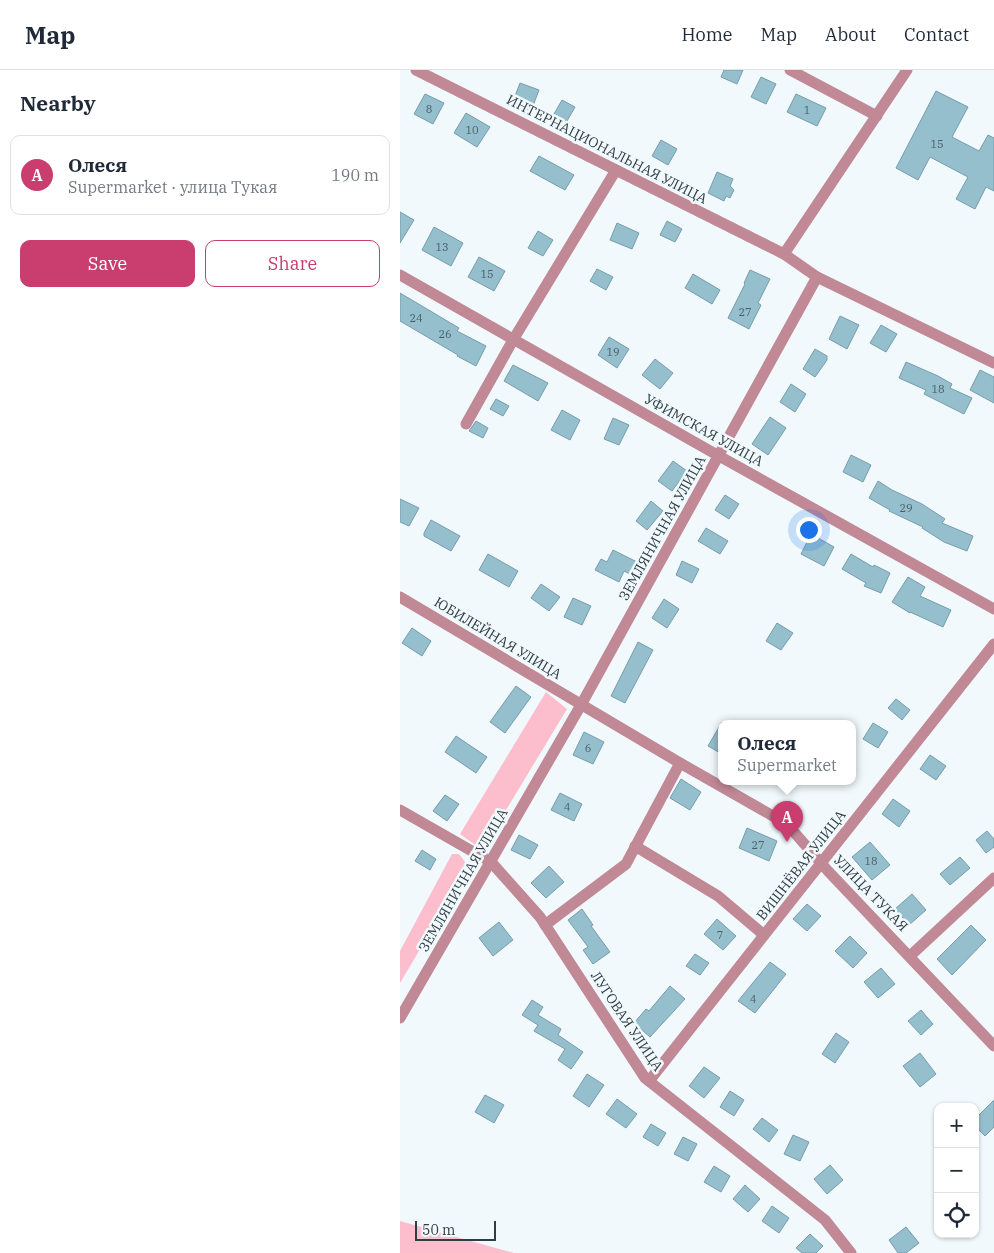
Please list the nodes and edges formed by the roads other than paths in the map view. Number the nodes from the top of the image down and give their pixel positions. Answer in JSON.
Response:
{"nodes":[{"id":1,"x":416,"y":70,"type":"edge"},
{"id":2,"x":790,"y":70,"type":"edge"},
{"id":3,"x":907,"y":70,"type":"edge"},
{"id":4,"x":877,"y":116,"type":"junction"},
{"id":5,"x":616,"y":170,"type":"junction"},
{"id":6,"x":784,"y":254,"type":"junction"},
{"id":7,"x":400,"y":275,"type":"edge"},
{"id":8,"x":817,"y":276,"type":"junction"},
{"id":9,"x":514,"y":340,"type":"junction"},
{"id":10,"x":994,"y":363,"type":"edge"},
{"id":11,"x":466,"y":424,"type":"dead end"},
{"id":12,"x":719,"y":456,"type":"junction"},
{"id":13,"x":400,"y":597,"type":"edge"},
{"id":14,"x":994,"y":609,"type":"edge"},
{"id":15,"x":994,"y":644,"type":"edge"},
{"id":16,"x":581,"y":705,"type":"junction"},
{"id":17,"x":680,"y":763,"type":"junction"},
{"id":18,"x":718,"y":785,"type":"edge"},
{"id":19,"x":718,"y":785,"type":"edge"},
{"id":20,"x":400,"y":810,"type":"edge"},
{"id":21,"x":635,"y":846,"type":"junction"},
{"id":22,"x":491,"y":862,"type":"junction"},
{"id":23,"x":821,"y":863,"type":"junction"},
{"id":24,"x":994,"y":878,"type":"edge"},
{"id":25,"x":545,"y":925,"type":"junction"},
{"id":26,"x":764,"y":936,"type":"junction"},
{"id":27,"x":910,"y":956,"type":"junction"},
{"id":28,"x":402,"y":1011,"type":"edge"},
{"id":29,"x":994,"y":1046,"type":"edge"},
{"id":30,"x":649,"y":1081,"type":"junction"},
{"id":31,"x":852,"y":1253,"type":"edge"}],
"edges":[{"from":1,"to":5,"type":"street","name":"ИНТЕРНАЦИОНАЛЬНАЯ УЛИЦА"},
{"from":2,"to":4,"type":"street"},
{"from":3,"to":4,"type":"street"},
{"from":4,"to":6,"type":"street"},
{"from":5,"to":6,"type":"street","name":"ИНТЕРНАЦИОНАЛЬНАЯ УЛИЦА"},
{"from":5,"to":9,"type":"street"},
{"from":6,"to":8,"type":"street"},
{"from":7,"to":9,"type":"street","name":"УФИМСКАЯ УЛИЦА"},
{"from":8,"to":10,"type":"street"},
{"from":8,"to":12,"type":"street","name":"ЗЕМЛЯНИЧНАЯ УЛИЦА"},
{"from":9,"to":11,"type":"street"},
{"from":9,"to":12,"type":"street","name":"УФИМСКАЯ УЛИЦА"},
{"from":12,"to":14,"type":"street","name":"УФИМСКАЯ УЛИЦА"},
{"from":12,"to":16,"type":"street","name":"ЗЕМЛЯНИЧНАЯ УЛИЦА"},
{"from":13,"to":16,"type":"street","name":"ЮБИЛЕЙНАЯ УЛИЦА"},
{"from":15,"to":23,"type":"street","name":"ВИШНЁВАЯ УЛИЦА"},
{"from":16,"to":17,"type":"street","name":"УЛИЦА ТУКАЯ"},
{"from":16,"to":22,"type":"street","name":"ЗЕМЛЯНИЧНАЯ УЛИЦА"},
{"from":17,"to":18,"type":"street","name":"УЛИЦА ТУКАЯ"},
{"from":17,"to":21,"type":"street"},
{"from":19,"to":23,"type":"street","name":"УЛИЦА ТУКАЯ"},
{"from":20,"to":22,"type":"street","name":"ЛУГОВАЯ УЛИЦА"},
{"from":21,"to":25,"type":"street"},
{"from":21,"to":26,"type":"street"},
{"from":22,"to":25,"type":"street","name":"ЛУГОВАЯ УЛИЦА"},
{"from":22,"to":28,"type":"street","name":"ЗЕМЛЯНИЧНАЯ УЛИЦА"},
{"from":23,"to":26,"type":"street","name":"ВИШНЁВАЯ УЛИЦА"},
{"from":23,"to":27,"type":"street","name":"УЛИЦА ТУКАЯ"},
{"from":24,"to":27,"type":"street"},
{"from":25,"to":30,"type":"street","name":"ЛУГОВАЯ УЛИЦА"},
{"from":26,"to":30,"type":"street","name":"ВИШНЁВАЯ УЛИЦА"},
{"from":27,"to":29,"type":"street","name":"УЛИЦА ТУКАЯ"},
{"from":30,"to":31,"type":"street","name":"ЛУГОВАЯ УЛИЦА"}]}
